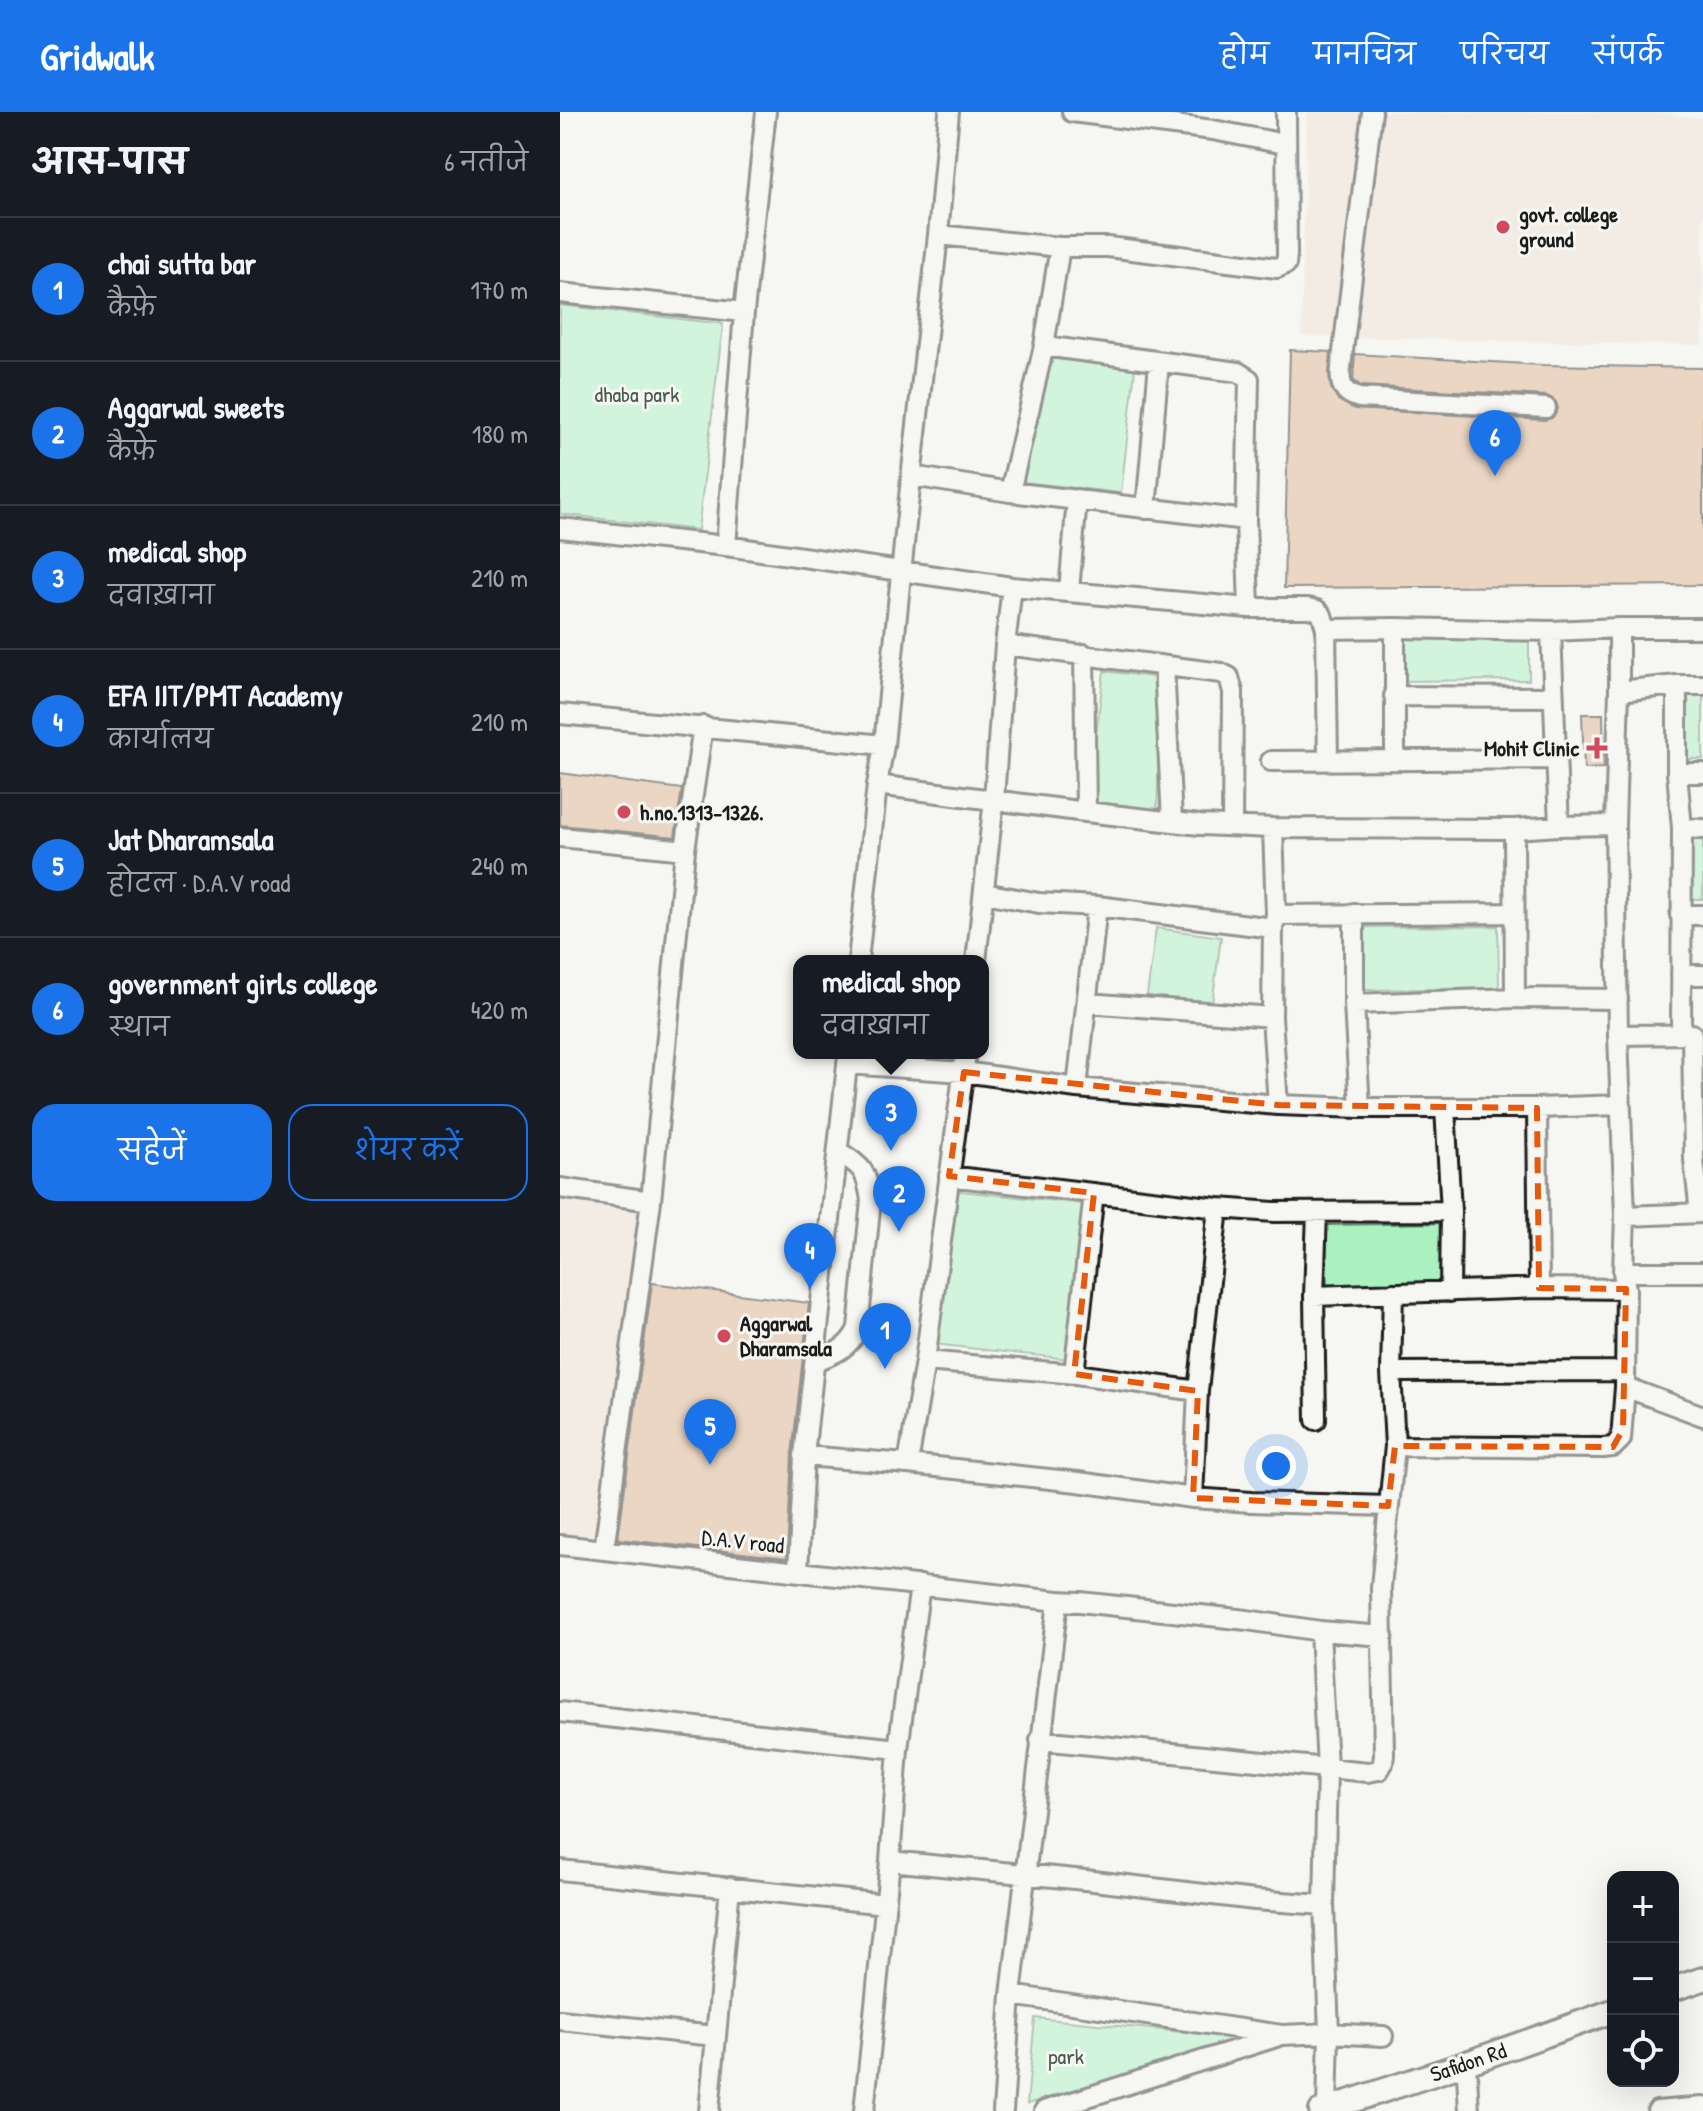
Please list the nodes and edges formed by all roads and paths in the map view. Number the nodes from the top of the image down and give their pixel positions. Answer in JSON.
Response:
{"nodes":[{"id":1,"x":766,"y":112,"type":"edge"},
{"id":2,"x":949,"y":112,"type":"edge"},
{"id":3,"x":1072,"y":112,"type":"edge"},
{"id":4,"x":1286,"y":112,"type":"edge"},
{"id":5,"x":1372,"y":112,"type":"edge"},
{"id":6,"x":1215,"y":121,"type":"edge"},
{"id":7,"x":1285,"y":144,"type":"junction"},
{"id":8,"x":938,"y":235,"type":"junction"},
{"id":9,"x":1060,"y":247,"type":"junction"},
{"id":10,"x":560,"y":293,"type":"edge"},
{"id":11,"x":744,"y":312,"type":"junction"},
{"id":12,"x":1044,"y":346,"type":"junction"},
{"id":13,"x":1159,"y":363,"type":"junction"},
{"id":14,"x":1546,"y":408,"type":"dead end"},
{"id":15,"x":912,"y":476,"type":"junction"},
{"id":16,"x":1010,"y":492,"type":"junction"},
{"id":17,"x":1077,"y":499,"type":"junction"},
{"id":18,"x":1146,"y":509,"type":"junction"},
{"id":19,"x":1246,"y":520,"type":"junction"},
{"id":20,"x":560,"y":528,"type":"edge"},
{"id":21,"x":726,"y":546,"type":"junction"},
{"id":22,"x":901,"y":572,"type":"junction"},
{"id":23,"x":1012,"y":587,"type":"junction"},
{"id":24,"x":1069,"y":591,"type":"junction"},
{"id":25,"x":1249,"y":608,"type":"junction"},
{"id":26,"x":1395,"y":628,"type":"junction"},
{"id":27,"x":1619,"y":628,"type":"junction"},
{"id":28,"x":1703,"y":628,"type":"edge"},
{"id":29,"x":1326,"y":629,"type":"junction"},
{"id":30,"x":1551,"y":631,"type":"junction"},
{"id":31,"x":1005,"y":645,"type":"junction"},
{"id":32,"x":1084,"y":654,"type":"junction"},
{"id":33,"x":1164,"y":666,"type":"junction"},
{"id":34,"x":1677,"y":685,"type":"junction"},
{"id":35,"x":1703,"y":685,"type":"edge"},
{"id":36,"x":1619,"y":691,"type":"junction"},
{"id":37,"x":1394,"y":696,"type":"junction"},
{"id":38,"x":1553,"y":697,"type":"junction"},
{"id":39,"x":560,"y":714,"type":"edge"},
{"id":40,"x":703,"y":726,"type":"junction"},
{"id":41,"x":884,"y":745,"type":"junction"},
{"id":42,"x":1556,"y":759,"type":"junction"},
{"id":43,"x":1328,"y":760,"type":"junction"},
{"id":44,"x":1395,"y":760,"type":"junction"},
{"id":45,"x":1271,"y":761,"type":"dead end"},
{"id":46,"x":1677,"y":773,"type":"junction"},
{"id":47,"x":1703,"y":773,"type":"edge"},
{"id":48,"x":877,"y":785,"type":"junction"},
{"id":49,"x":994,"y":799,"type":"junction"},
{"id":50,"x":1086,"y":812,"type":"junction"},
{"id":51,"x":1172,"y":821,"type":"junction"},
{"id":52,"x":1615,"y":825,"type":"junction"},
{"id":53,"x":1232,"y":826,"type":"junction"},
{"id":54,"x":1559,"y":826,"type":"junction"},
{"id":55,"x":1273,"y":828,"type":"junction"},
{"id":56,"x":1682,"y":828,"type":"junction"},
{"id":57,"x":1514,"y":829,"type":"junction"},
{"id":58,"x":1703,"y":829,"type":"edge"},
{"id":59,"x":560,"y":837,"type":"edge"},
{"id":60,"x":685,"y":850,"type":"junction"},
{"id":61,"x":984,"y":893,"type":"junction"},
{"id":62,"x":1097,"y":906,"type":"junction"},
{"id":63,"x":1354,"y":913,"type":"junction"},
{"id":64,"x":1514,"y":913,"type":"junction"},
{"id":65,"x":1680,"y":915,"type":"junction"},
{"id":66,"x":1703,"y":915,"type":"edge"},
{"id":67,"x":1274,"y":921,"type":"junction"},
{"id":68,"x":859,"y":955,"type":"edge"},
{"id":69,"x":977,"y":955,"type":"edge"},
{"id":70,"x":1681,"y":975,"type":"junction"},
{"id":71,"x":1703,"y":975,"type":"edge"},
{"id":72,"x":1515,"y":998,"type":"junction"},
{"id":73,"x":1618,"y":999,"type":"junction"},
{"id":74,"x":1087,"y":1003,"type":"junction"},
{"id":75,"x":1354,"y":1004,"type":"junction"},
{"id":76,"x":1272,"y":1017,"type":"junction"},
{"id":77,"x":1692,"y":1034,"type":"edge"},
{"id":78,"x":1618,"y":1035,"type":"junction"},
{"id":79,"x":848,"y":1059,"type":"edge"},
{"id":80,"x":965,"y":1059,"type":"edge"},
{"id":81,"x":964,"y":1072,"type":"junction"},
{"id":82,"x":1698,"y":1085,"type":"edge"},
{"id":83,"x":1077,"y":1088,"type":"junction"},
{"id":84,"x":1278,"y":1105,"type":"junction"},
{"id":85,"x":1620,"y":1105,"type":"junction"},
{"id":86,"x":1360,"y":1108,"type":"junction"},
{"id":87,"x":1445,"y":1108,"type":"junction"},
{"id":88,"x":1537,"y":1108,"type":"junction"},
{"id":89,"x":838,"y":1151,"type":"junction"},
{"id":90,"x":1698,"y":1160,"type":"edge"},
{"id":91,"x":949,"y":1176,"type":"junction"},
{"id":92,"x":560,"y":1188,"type":"edge"},
{"id":93,"x":1094,"y":1193,"type":"junction"},
{"id":94,"x":651,"y":1201,"type":"junction"},
{"id":95,"x":1218,"y":1208,"type":"junction"},
{"id":96,"x":1451,"y":1211,"type":"junction"},
{"id":97,"x":1317,"y":1212,"type":"junction"},
{"id":98,"x":1701,"y":1213,"type":"edge"},
{"id":99,"x":1625,"y":1216,"type":"junction"},
{"id":100,"x":1703,"y":1272,"type":"edge"},
{"id":101,"x":1625,"y":1281,"type":"junction"},
{"id":102,"x":1539,"y":1288,"type":"junction"},
{"id":103,"x":1450,"y":1292,"type":"junction"},
{"id":104,"x":1393,"y":1293,"type":"junction"},
{"id":105,"x":1314,"y":1296,"type":"junction"},
{"id":106,"x":815,"y":1361,"type":"junction"},
{"id":107,"x":925,"y":1361,"type":"junction"},
{"id":108,"x":1391,"y":1372,"type":"junction"},
{"id":109,"x":1074,"y":1374,"type":"junction"},
{"id":110,"x":1625,"y":1379,"type":"junction"},
{"id":111,"x":1198,"y":1391,"type":"junction"},
{"id":112,"x":1703,"y":1416,"type":"edge"},
{"id":113,"x":1316,"y":1420,"type":"dead end"},
{"id":114,"x":1395,"y":1446,"type":"junction"},
{"id":115,"x":804,"y":1456,"type":"junction"},
{"id":116,"x":908,"y":1464,"type":"junction"},
{"id":117,"x":1193,"y":1498,"type":"junction"},
{"id":118,"x":1388,"y":1506,"type":"junction"},
{"id":119,"x":560,"y":1545,"type":"edge"},
{"id":120,"x":604,"y":1550,"type":"junction"},
{"id":121,"x":798,"y":1571,"type":"junction"},
{"id":122,"x":920,"y":1585,"type":"junction"},
{"id":123,"x":1058,"y":1601,"type":"junction"},
{"id":124,"x":1320,"y":1631,"type":"junction"},
{"id":125,"x":1383,"y":1636,"type":"junction"},
{"id":126,"x":560,"y":1712,"type":"edge"},
{"id":127,"x":1040,"y":1740,"type":"junction"},
{"id":128,"x":898,"y":1749,"type":"junction"},
{"id":129,"x":1327,"y":1768,"type":"junction"},
{"id":130,"x":890,"y":1861,"type":"junction"},
{"id":131,"x":560,"y":1870,"type":"edge"},
{"id":132,"x":1025,"y":1874,"type":"junction"},
{"id":133,"x":730,"y":1887,"type":"junction"},
{"id":134,"x":885,"y":1904,"type":"junction"},
{"id":135,"x":1324,"y":1905,"type":"junction"},
{"id":136,"x":1703,"y":1979,"type":"edge"},
{"id":137,"x":1679,"y":1987,"type":"edge"},
{"id":138,"x":1703,"y":1992,"type":"edge"},
{"id":139,"x":1011,"y":1995,"type":"junction"},
{"id":140,"x":1679,"y":2000,"type":"edge"},
{"id":141,"x":1607,"y":2013,"type":"edge"},
{"id":142,"x":560,"y":2020,"type":"edge"},
{"id":143,"x":1607,"y":2026,"type":"edge"},
{"id":144,"x":1329,"y":2033,"type":"junction"},
{"id":145,"x":1282,"y":2035,"type":"junction"},
{"id":146,"x":715,"y":2036,"type":"junction"},
{"id":147,"x":1383,"y":2036,"type":"dead end"},
{"id":148,"x":1467,"y":2075,"type":"junction"},
{"id":149,"x":1703,"y":2107,"type":"edge"},
{"id":150,"x":1324,"y":2110,"type":"edge"},
{"id":151,"x":709,"y":2111,"type":"edge"},
{"id":152,"x":864,"y":2111,"type":"edge"},
{"id":153,"x":1003,"y":2111,"type":"edge"},
{"id":154,"x":1044,"y":2111,"type":"edge"},
{"id":155,"x":1357,"y":2111,"type":"edge"},
{"id":156,"x":1469,"y":2111,"type":"edge"},
{"id":157,"x":1657,"y":2111,"type":"edge"}],
"edges":[{"from":1,"to":11,"type":"street"},
{"from":2,"to":8,"type":"street"},
{"from":3,"to":6,"type":"street"},
{"from":4,"to":7,"type":"street"},
{"from":5,"to":14,"type":"street"},
{"from":6,"to":7,"type":"street"},
{"from":7,"to":9,"type":"street"},
{"from":8,"to":9,"type":"street"},
{"from":8,"to":15,"type":"street"},
{"from":9,"to":12,"type":"street"},
{"from":10,"to":11,"type":"street"},
{"from":11,"to":21,"type":"street"},
{"from":12,"to":13,"type":"street"},
{"from":12,"to":16,"type":"street"},
{"from":13,"to":18,"type":"street"},
{"from":13,"to":19,"type":"street"},
{"from":15,"to":16,"type":"street"},
{"from":15,"to":22,"type":"street"},
{"from":16,"to":17,"type":"street"},
{"from":17,"to":18,"type":"street"},
{"from":17,"to":24,"type":"street"},
{"from":18,"to":19,"type":"street"},
{"from":19,"to":25,"type":"street"},
{"from":20,"to":21,"type":"street"},
{"from":21,"to":22,"type":"street"},
{"from":22,"to":23,"type":"street"},
{"from":22,"to":41,"type":"street"},
{"from":23,"to":24,"type":"street"},
{"from":23,"to":31,"type":"street"},
{"from":24,"to":25,"type":"street"},
{"from":25,"to":29,"type":"street"},
{"from":26,"to":29,"type":"street"},
{"from":26,"to":30,"type":"street"},
{"from":26,"to":37,"type":"street"},
{"from":27,"to":28,"type":"street"},
{"from":27,"to":30,"type":"street"},
{"from":27,"to":36,"type":"street"},
{"from":29,"to":43,"type":"street"},
{"from":30,"to":38,"type":"street"},
{"from":31,"to":32,"type":"street"},
{"from":31,"to":49,"type":"street"},
{"from":32,"to":33,"type":"street"},
{"from":32,"to":50,"type":"street"},
{"from":33,"to":51,"type":"street"},
{"from":33,"to":53,"type":"street"},
{"from":34,"to":35,"type":"street"},
{"from":34,"to":36,"type":"street"},
{"from":34,"to":46,"type":"street"},
{"from":36,"to":52,"type":"street"},
{"from":37,"to":38,"type":"street"},
{"from":37,"to":44,"type":"street"},
{"from":38,"to":42,"type":"street"},
{"from":39,"to":40,"type":"street"},
{"from":40,"to":41,"type":"street"},
{"from":40,"to":60,"type":"street"},
{"from":41,"to":48,"type":"street"},
{"from":42,"to":44,"type":"street"},
{"from":42,"to":54,"type":"street"},
{"from":43,"to":44,"type":"street"},
{"from":43,"to":45,"type":"street"},
{"from":46,"to":47,"type":"street"},
{"from":46,"to":56,"type":"street"},
{"from":48,"to":49,"type":"street"},
{"from":48,"to":68,"type":"street"},
{"from":49,"to":50,"type":"street"},
{"from":49,"to":61,"type":"street"},
{"from":50,"to":51,"type":"street"},
{"from":51,"to":53,"type":"street"},
{"from":52,"to":54,"type":"street"},
{"from":52,"to":73,"type":"street"},
{"from":53,"to":55,"type":"street"},
{"from":54,"to":57,"type":"street"},
{"from":55,"to":57,"type":"street"},
{"from":55,"to":67,"type":"street"},
{"from":56,"to":58,"type":"street"},
{"from":56,"to":65,"type":"street"},
{"from":57,"to":64,"type":"street"},
{"from":59,"to":60,"type":"street"},
{"from":60,"to":94,"type":"street"},
{"from":61,"to":62,"type":"street"},
{"from":61,"to":69,"type":"street"},
{"from":62,"to":67,"type":"street"},
{"from":62,"to":74,"type":"street"},
{"from":63,"to":64,"type":"street"},
{"from":63,"to":67,"type":"street"},
{"from":63,"to":75,"type":"street"},
{"from":64,"to":72,"type":"street"},
{"from":65,"to":66,"type":"street"},
{"from":65,"to":70,"type":"street"},
{"from":67,"to":76,"type":"street"},
{"from":70,"to":71,"type":"street"},
{"from":70,"to":77,"type":"street"},
{"from":72,"to":73,"type":"street"},
{"from":72,"to":75,"type":"street"},
{"from":73,"to":78,"type":"street"},
{"from":74,"to":76,"type":"street"},
{"from":74,"to":83,"type":"street"},
{"from":75,"to":86,"type":"street"},
{"from":76,"to":84,"type":"street"},
{"from":77,"to":78,"type":"street"},
{"from":77,"to":82,"type":"street"},
{"from":78,"to":85,"type":"street"},
{"from":79,"to":81,"type":"street"},
{"from":79,"to":89,"type":"street"},
{"from":80,"to":81,"type":"street"},
{"from":81,"to":83,"type":"street"},
{"from":81,"to":91,"type":"street"},
{"from":82,"to":90,"type":"street"},
{"from":83,"to":84,"type":"street"},
{"from":84,"to":86,"type":"street"},
{"from":85,"to":88,"type":"street"},
{"from":85,"to":99,"type":"street"},
{"from":86,"to":87,"type":"street"},
{"from":87,"to":88,"type":"street"},
{"from":87,"to":96,"type":"street"},
{"from":88,"to":102,"type":"street"},
{"from":89,"to":106,"type":"street"},
{"from":89,"to":106,"type":"street"},
{"from":90,"to":98,"type":"street"},
{"from":91,"to":93,"type":"street"},
{"from":91,"to":107,"type":"street"},
{"from":92,"to":94,"type":"street"},
{"from":93,"to":95,"type":"street"},
{"from":93,"to":109,"type":"street"},
{"from":94,"to":120,"type":"street"},
{"from":95,"to":97,"type":"street"},
{"from":95,"to":111,"type":"street"},
{"from":96,"to":97,"type":"street"},
{"from":96,"to":103,"type":"street"},
{"from":97,"to":105,"type":"street"},
{"from":98,"to":99,"type":"street"},
{"from":99,"to":101,"type":"street"},
{"from":100,"to":101,"type":"street"},
{"from":101,"to":102,"type":"street"},
{"from":101,"to":110,"type":"street"},
{"from":102,"to":103,"type":"street"},
{"from":103,"to":104,"type":"street"},
{"from":104,"to":105,"type":"street"},
{"from":104,"to":108,"type":"street"},
{"from":105,"to":113,"type":"street"},
{"from":106,"to":115,"type":"street"},
{"from":107,"to":109,"type":"street"},
{"from":107,"to":116,"type":"street"},
{"from":108,"to":110,"type":"street"},
{"from":108,"to":114,"type":"street"},
{"from":109,"to":111,"type":"street"},
{"from":110,"to":112,"type":"street"},
{"from":110,"to":114,"type":"street"},
{"from":111,"to":117,"type":"street"},
{"from":114,"to":118,"type":"street"},
{"from":115,"to":116,"type":"street"},
{"from":115,"to":121,"type":"street"},
{"from":116,"to":117,"type":"street"},
{"from":117,"to":118,"type":"street"},
{"from":118,"to":125,"type":"street"},
{"from":119,"to":120,"type":"street","name":"D.A.V road"},
{"from":120,"to":121,"type":"street","name":"D.A.V road"},
{"from":121,"to":122,"type":"street","name":"D.A.V road"},
{"from":122,"to":123,"type":"street","name":"D.A.V road"},
{"from":122,"to":128,"type":"street"},
{"from":123,"to":124,"type":"street","name":"D.A.V road"},
{"from":123,"to":127,"type":"street"},
{"from":124,"to":125,"type":"street","name":"D.A.V road"},
{"from":124,"to":129,"type":"street"},
{"from":125,"to":129,"type":"street"},
{"from":126,"to":128,"type":"street"},
{"from":127,"to":129,"type":"street"},
{"from":127,"to":132,"type":"street"},
{"from":128,"to":130,"type":"street"},
{"from":129,"to":135,"type":"street"},
{"from":130,"to":132,"type":"street"},
{"from":130,"to":134,"type":"street"},
{"from":131,"to":133,"type":"street"},
{"from":132,"to":135,"type":"street"},
{"from":132,"to":139,"type":"street"},
{"from":133,"to":134,"type":"street"},
{"from":133,"to":146,"type":"street"},
{"from":134,"to":152,"type":"street"},
{"from":135,"to":144,"type":"street"},
{"from":136,"to":137,"type":"main road"},
{"from":138,"to":140,"type":"main road"},
{"from":139,"to":145,"type":"street"},
{"from":139,"to":153,"type":"street"},
{"from":141,"to":150,"type":"main road","name":"Safidon Rd"},
{"from":142,"to":146,"type":"street"},
{"from":143,"to":148,"type":"main road","name":"Safidon Rd"},
{"from":144,"to":145,"type":"street"},
{"from":144,"to":147,"type":"street"},
{"from":144,"to":150,"type":"street"},
{"from":145,"to":154,"type":"street"},
{"from":146,"to":151,"type":"street"},
{"from":148,"to":155,"type":"main road","name":"Safidon Rd"},
{"from":148,"to":156,"type":"street"},
{"from":149,"to":157,"type":"street"}]}
